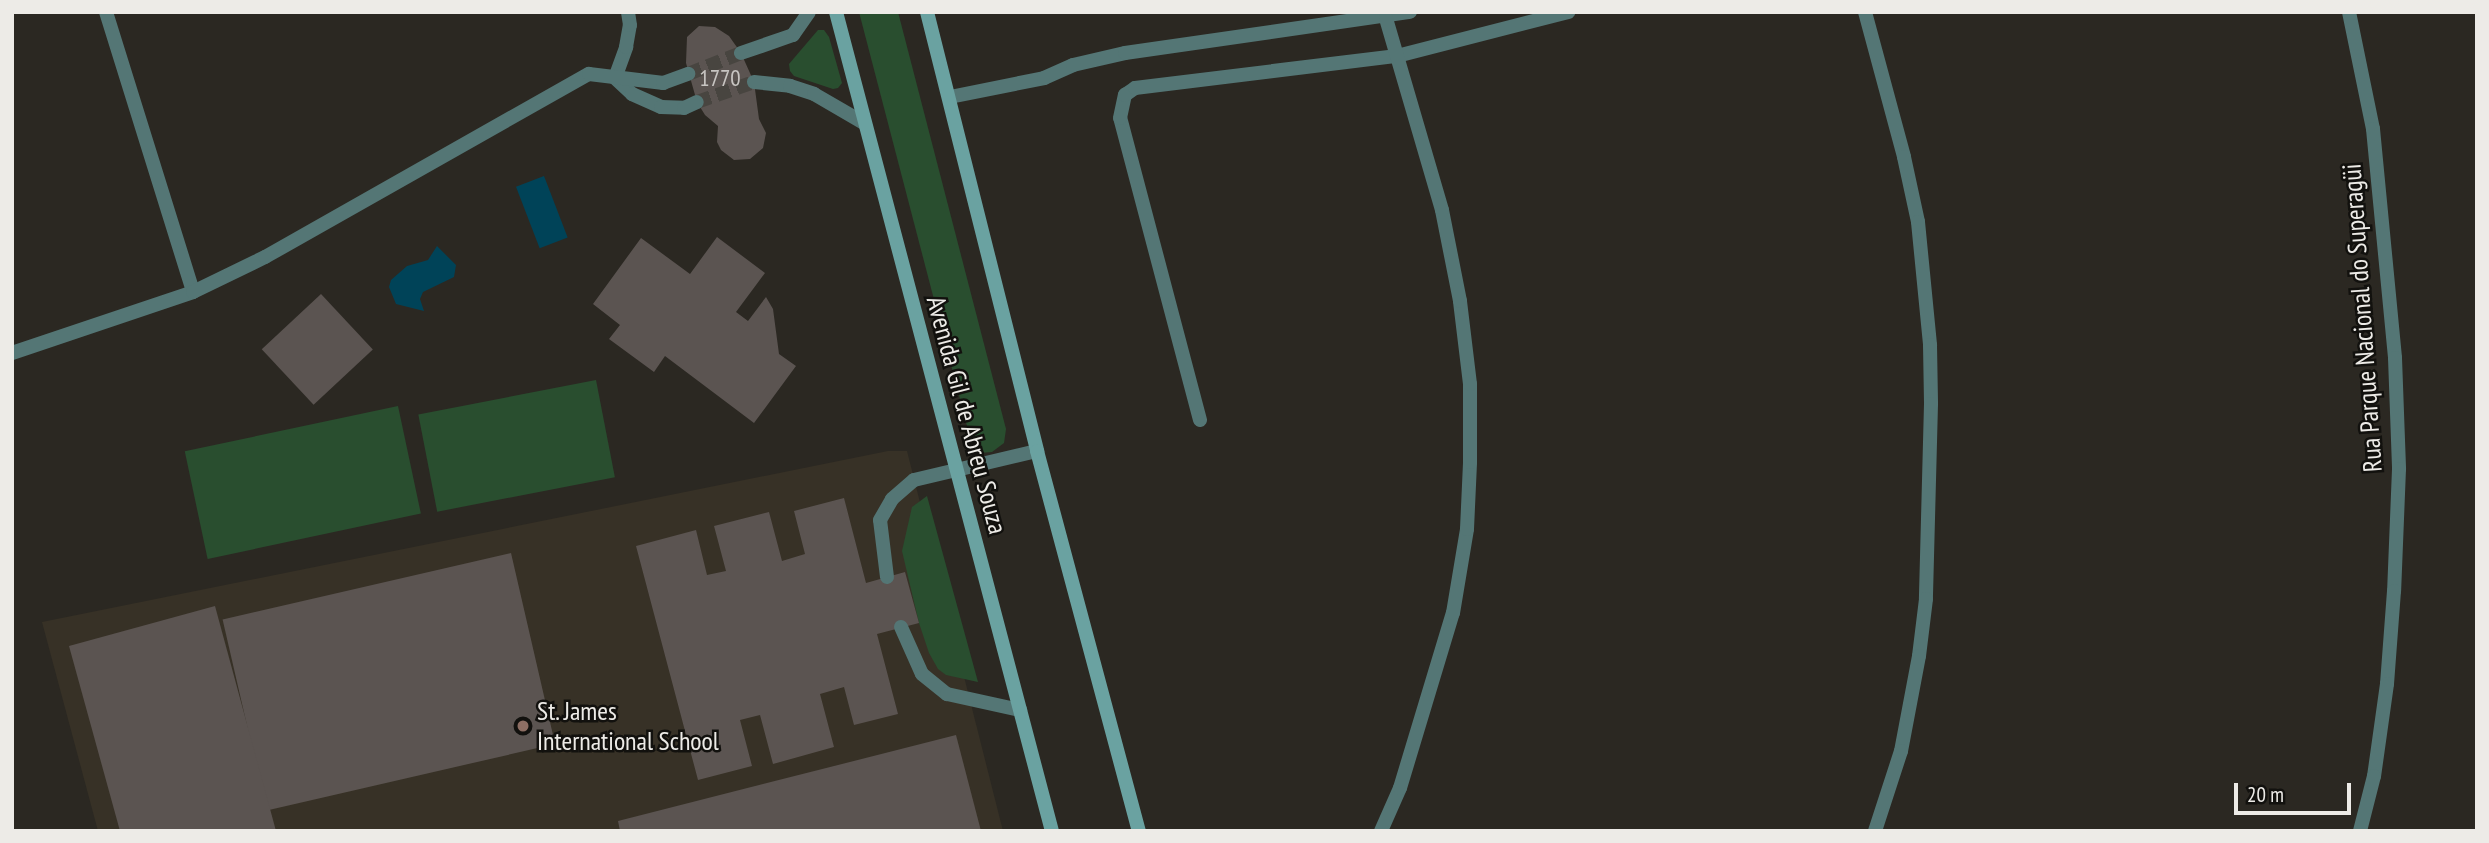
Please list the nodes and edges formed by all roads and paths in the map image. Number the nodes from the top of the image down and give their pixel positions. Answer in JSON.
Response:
{"nodes":[{"id":1,"x":106,"y":12,"type":"edge"},
{"id":2,"x":628,"y":12,"type":"edge"},
{"id":3,"x":809,"y":12,"type":"edge"},
{"id":4,"x":836,"y":12,"type":"edge"},
{"id":5,"x":927,"y":12,"type":"edge"},
{"id":6,"x":1410,"y":12,"type":"edge"},
{"id":7,"x":1568,"y":12,"type":"edge"},
{"id":8,"x":1865,"y":12,"type":"edge"},
{"id":9,"x":2349,"y":12,"type":"edge"},
{"id":10,"x":1386,"y":18,"type":"junction"},
{"id":11,"x":741,"y":53,"type":"tunnel mouth"},
{"id":12,"x":1397,"y":56,"type":"junction"},
{"id":13,"x":688,"y":74,"type":"tunnel mouth"},
{"id":14,"x":615,"y":78,"type":"junction"},
{"id":15,"x":754,"y":82,"type":"tunnel mouth"},
{"id":16,"x":950,"y":97,"type":"junction"},
{"id":17,"x":697,"y":102,"type":"tunnel mouth"},
{"id":18,"x":864,"y":123,"type":"junction"},
{"id":19,"x":193,"y":292,"type":"junction"},
{"id":20,"x":12,"y":353,"type":"edge"},
{"id":21,"x":1200,"y":420,"type":"dead end"},
{"id":22,"x":1037,"y":451,"type":"junction"},
{"id":23,"x":956,"y":471,"type":"junction"},
{"id":24,"x":887,"y":577,"type":"dead end"},
{"id":25,"x":901,"y":627,"type":"dead end"},
{"id":26,"x":1020,"y":710,"type":"junction"},
{"id":27,"x":1052,"y":831,"type":"edge"},
{"id":28,"x":1139,"y":831,"type":"edge"},
{"id":29,"x":1381,"y":831,"type":"edge"},
{"id":30,"x":1875,"y":831,"type":"edge"},
{"id":31,"x":2360,"y":831,"type":"edge"}],
"edges":[{"from":1,"to":19,"type":"street"},
{"from":2,"to":14,"type":"street"},
{"from":3,"to":11,"type":"street"},
{"from":4,"to":18,"type":"street","name":"Avenida Gil de Abreu Souza"},
{"from":5,"to":16,"type":"street"},
{"from":6,"to":10,"type":"street"},
{"from":7,"to":12,"type":"street"},
{"from":8,"to":30,"type":"street"},
{"from":9,"to":31,"type":"street","name":"Rua Parque Nacional do Superagüi"},
{"from":10,"to":12,"type":"street"},
{"from":10,"to":16,"type":"street"},
{"from":12,"to":21,"type":"street"},
{"from":12,"to":29,"type":"street"},
{"from":13,"to":14,"type":"street"},
{"from":14,"to":17,"type":"street"},
{"from":14,"to":19,"type":"street"},
{"from":15,"to":18,"type":"street"},
{"from":16,"to":22,"type":"street"},
{"from":18,"to":23,"type":"street","name":"Avenida Gil de Abreu Souza"},
{"from":19,"to":20,"type":"street"},
{"from":22,"to":23,"type":"street"},
{"from":22,"to":28,"type":"street"},
{"from":23,"to":24,"type":"street"},
{"from":23,"to":26,"type":"street","name":"Avenida Gil de Abreu Souza"},
{"from":25,"to":26,"type":"street"},
{"from":26,"to":27,"type":"street","name":"Avenida Gil de Abreu Souza"}]}
